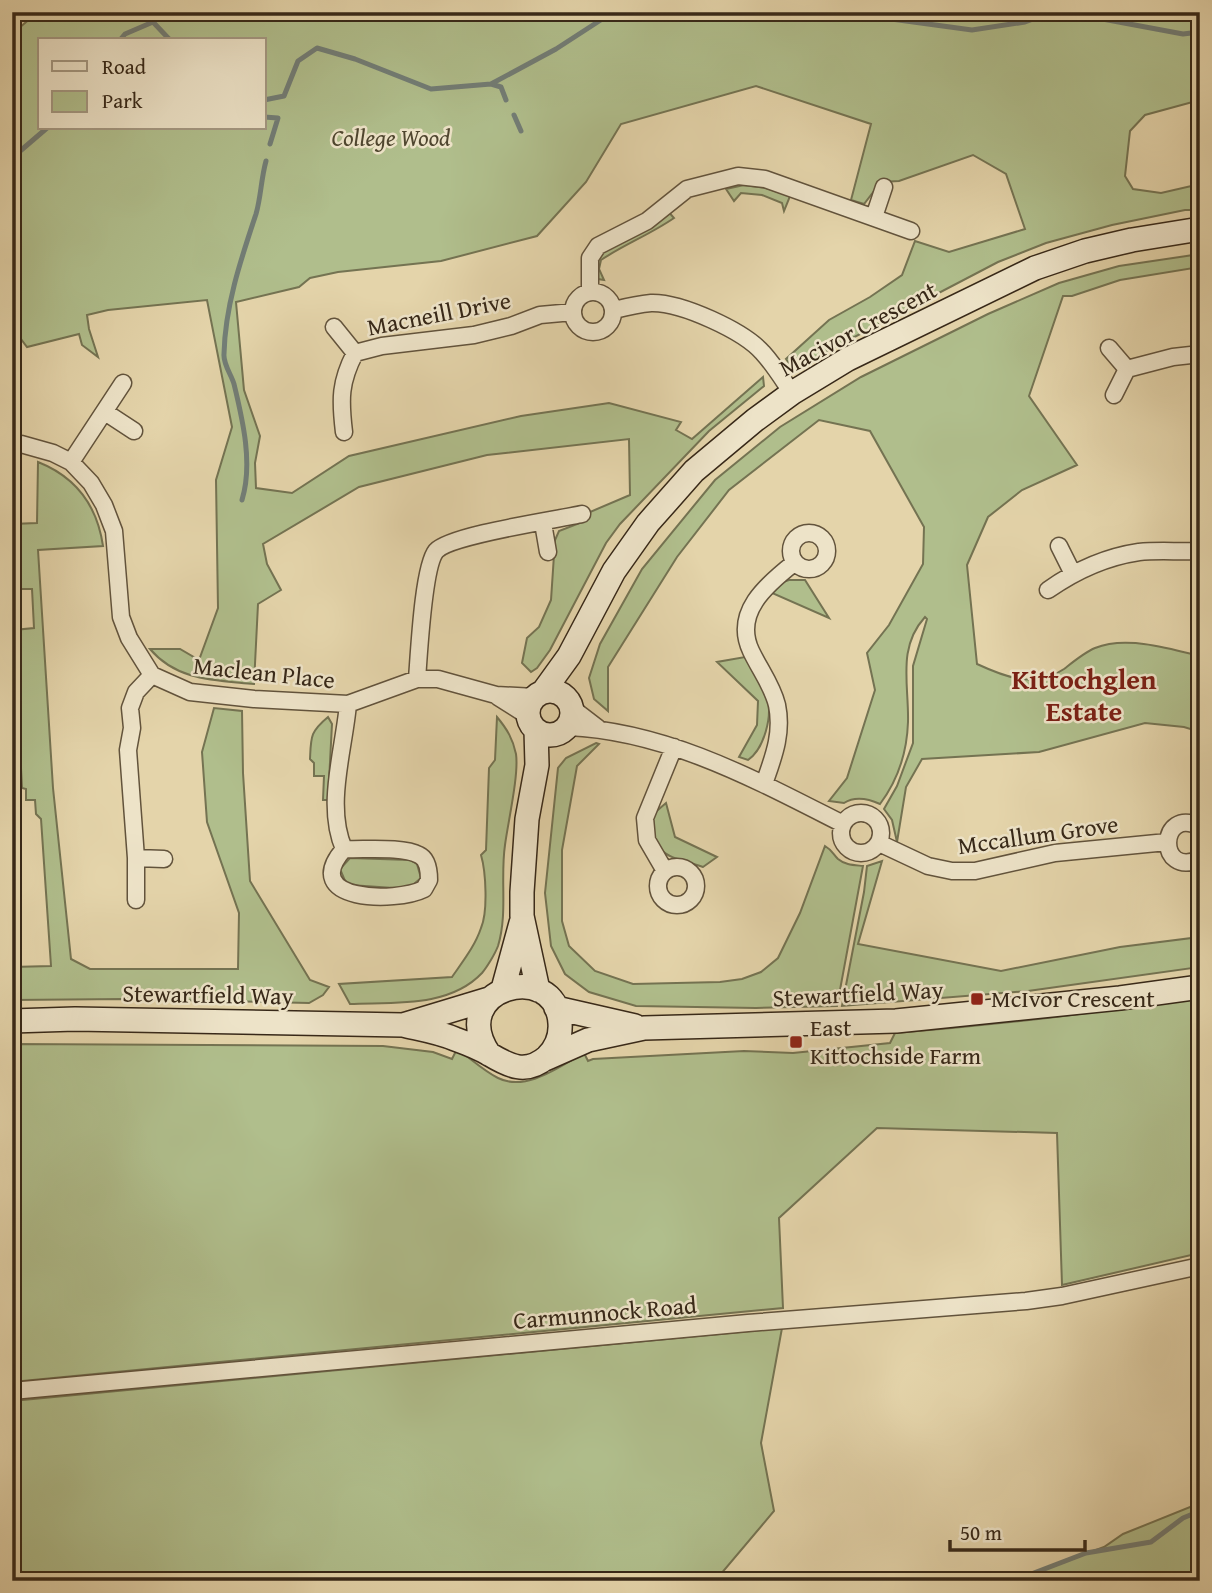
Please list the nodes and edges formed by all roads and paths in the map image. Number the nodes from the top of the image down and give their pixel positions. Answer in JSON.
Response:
{"nodes":[{"id":1,"x":884,"y":187,"type":"dead end"},
{"id":2,"x":874,"y":217,"type":"junction"},
{"id":3,"x":1200,"y":229,"type":"edge"},
{"id":4,"x":911,"y":231,"type":"dead end"},
{"id":5,"x":590,"y":292,"type":"junction"},
{"id":6,"x":614,"y":310,"type":"junction"},
{"id":7,"x":573,"y":312,"type":"junction"},
{"id":8,"x":334,"y":327,"type":"dead end"},
{"id":9,"x":1109,"y":348,"type":"dead end"},
{"id":10,"x":355,"y":353,"type":"junction"},
{"id":11,"x":1200,"y":354,"type":"edge"},
{"id":12,"x":1127,"y":369,"type":"junction"},
{"id":13,"x":123,"y":383,"type":"dead end"},
{"id":14,"x":792,"y":393,"type":"junction"},
{"id":15,"x":1114,"y":396,"type":"dead end"},
{"id":16,"x":105,"y":412,"type":"junction"},
{"id":17,"x":134,"y":431,"type":"dead end"},
{"id":18,"x":344,"y":432,"type":"dead end"},
{"id":19,"x":12,"y":444,"type":"edge"},
{"id":20,"x":71,"y":462,"type":"junction"},
{"id":21,"x":582,"y":514,"type":"dead end"},
{"id":22,"x":542,"y":523,"type":"junction"},
{"id":23,"x":1059,"y":546,"type":"dead end"},
{"id":24,"x":1200,"y":551,"type":"edge"},
{"id":25,"x":548,"y":552,"type":"dead end"},
{"id":26,"x":794,"y":563,"type":"dead end"},
{"id":27,"x":1072,"y":572,"type":"junction"},
{"id":28,"x":1048,"y":590,"type":"dead end"},
{"id":29,"x":152,"y":674,"type":"junction"},
{"id":30,"x":417,"y":679,"type":"junction"},
{"id":31,"x":348,"y":704,"type":"junction"},
{"id":32,"x":550,"y":713,"type":"junction"},
{"id":33,"x":674,"y":747,"type":"junction"},
{"id":34,"x":764,"y":784,"type":"junction"},
{"id":35,"x":842,"y":824,"type":"junction"},
{"id":36,"x":1200,"y":827,"type":"edge"},
{"id":37,"x":1167,"y":842,"type":"junction"},
{"id":38,"x":879,"y":843,"type":"junction"},
{"id":39,"x":344,"y":849,"type":"junction"},
{"id":40,"x":135,"y":859,"type":"junction"},
{"id":41,"x":164,"y":859,"type":"dead end"},
{"id":42,"x":1200,"y":859,"type":"edge"},
{"id":43,"x":665,"y":871,"type":"dead end"},
{"id":44,"x":136,"y":900,"type":"dead end"},
{"id":45,"x":522,"y":916,"type":"junction"},
{"id":46,"x":1200,"y":987,"type":"edge"},
{"id":47,"x":538,"y":990,"type":"junction"},
{"id":48,"x":496,"y":994,"type":"junction"},
{"id":49,"x":556,"y":1008,"type":"junction"},
{"id":50,"x":12,"y":1021,"type":"edge"},
{"id":51,"x":403,"y":1025,"type":"junction"},
{"id":52,"x":644,"y":1028,"type":"junction"},
{"id":53,"x":489,"y":1054,"type":"junction"},
{"id":54,"x":541,"y":1061,"type":"junction"},
{"id":55,"x":1200,"y":1266,"type":"edge"},
{"id":56,"x":12,"y":1391,"type":"edge"}],
"edges":[{"from":1,"to":2,"type":"street"},
{"from":2,"to":4,"type":"street"},
{"from":2,"to":5,"type":"street"},
{"from":3,"to":14,"type":"street","name":"Macivor Crescent"},
{"from":5,"to":6,"type":"street"},
{"from":5,"to":7,"type":"street"},
{"from":6,"to":7,"type":"street"},
{"from":6,"to":14,"type":"street"},
{"from":7,"to":10,"type":"street","name":"Macneill Drive"},
{"from":8,"to":10,"type":"street","name":"Macneill Drive"},
{"from":9,"to":12,"type":"street"},
{"from":10,"to":18,"type":"street","name":"Macneill Drive"},
{"from":11,"to":12,"type":"street"},
{"from":12,"to":15,"type":"street"},
{"from":13,"to":16,"type":"street"},
{"from":14,"to":32,"type":"street","name":"Macivor Crescent"},
{"from":16,"to":17,"type":"street"},
{"from":16,"to":20,"type":"street"},
{"from":19,"to":20,"type":"street"},
{"from":20,"to":29,"type":"street"},
{"from":21,"to":22,"type":"street"},
{"from":22,"to":25,"type":"street"},
{"from":22,"to":30,"type":"street"},
{"from":23,"to":27,"type":"street"},
{"from":24,"to":27,"type":"street"},
{"from":26,"to":34,"type":"street"},
{"from":27,"to":28,"type":"street"},
{"from":29,"to":31,"type":"street","name":"Maclean Place"},
{"from":29,"to":40,"type":"street"},
{"from":30,"to":31,"type":"street","name":"Maclean Place"},
{"from":30,"to":32,"type":"street","name":"Maclean Place"},
{"from":31,"to":39,"type":"street"},
{"from":32,"to":33,"type":"street"},
{"from":32,"to":45,"type":"street","name":"Macivor Crescent"},
{"from":33,"to":34,"type":"street"},
{"from":33,"to":43,"type":"street"},
{"from":34,"to":35,"type":"street"},
{"from":35,"to":38,"type":"street"},
{"from":35,"to":38,"type":"street"},
{"from":36,"to":37,"type":"street"},
{"from":37,"to":38,"type":"street","name":"Mccallum Grove"},
{"from":37,"to":42,"type":"street"},
{"from":39,"to":39,"type":"street"},
{"from":40,"to":41,"type":"street"},
{"from":40,"to":44,"type":"street"},
{"from":45,"to":47,"type":"street","name":"Macivor Crescent"},
{"from":45,"to":48,"type":"street","name":"Macivor Crescent"},
{"from":46,"to":52,"type":"street","name":"Stewartfield Way"},
{"from":47,"to":48,"type":"street"},
{"from":47,"to":49,"type":"street"},
{"from":48,"to":51,"type":"street","name":"Stewartfield Way"},
{"from":48,"to":53,"type":"street"},
{"from":49,"to":52,"type":"street","name":"Stewartfield Way"},
{"from":49,"to":54,"type":"street"},
{"from":50,"to":51,"type":"street","name":"Stewartfield Way"},
{"from":51,"to":53,"type":"street","name":"Stewartfield Way"},
{"from":52,"to":54,"type":"street","name":"Stewartfield Way"},
{"from":53,"to":54,"type":"street"},
{"from":55,"to":56,"type":"street","name":"Carmunnock Road"}]}
